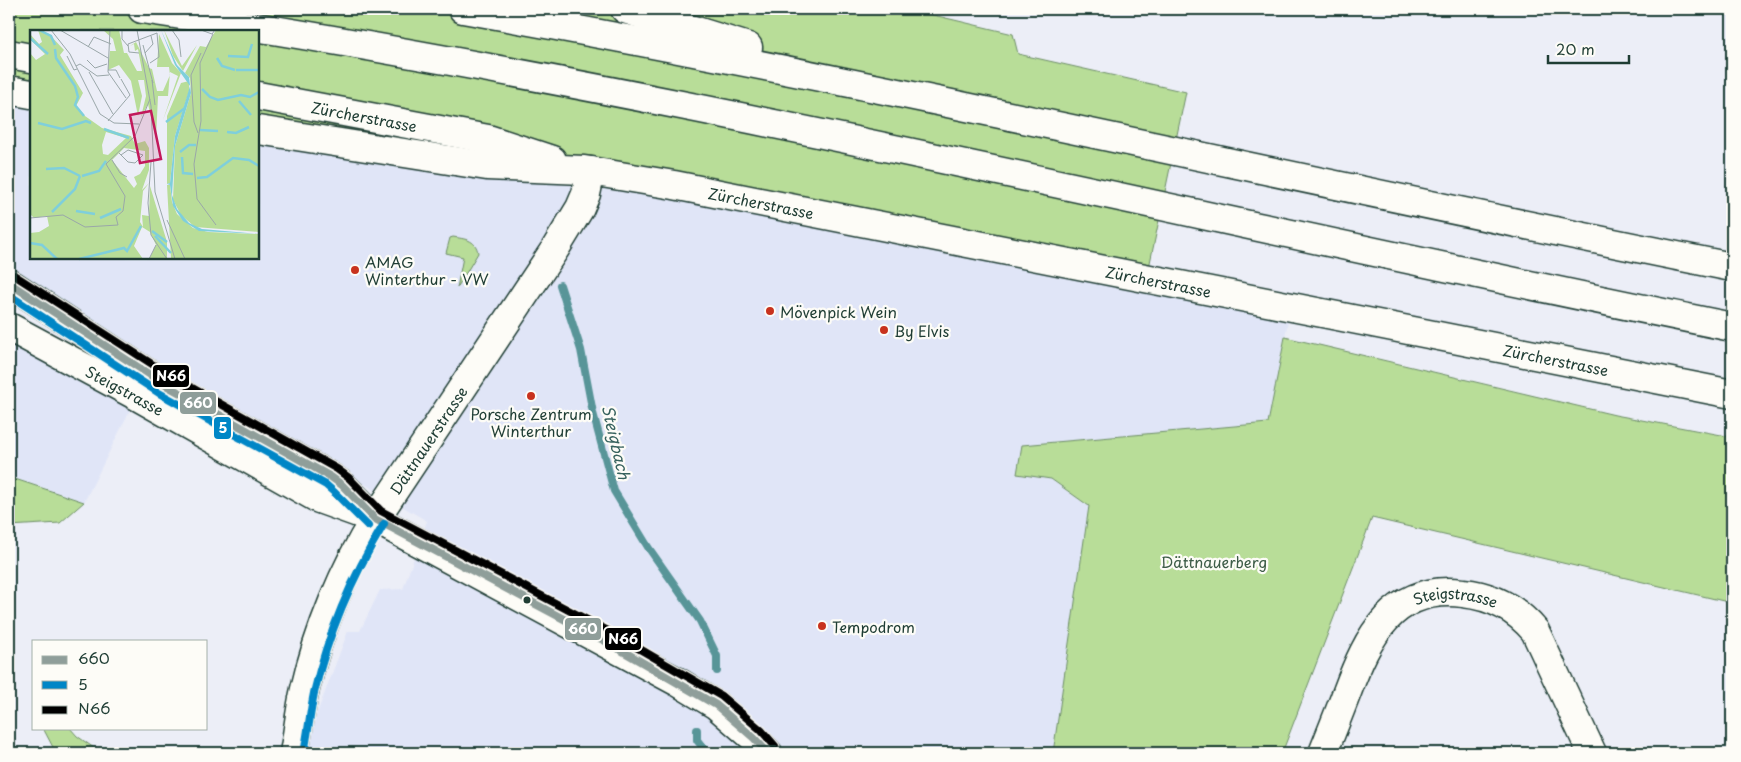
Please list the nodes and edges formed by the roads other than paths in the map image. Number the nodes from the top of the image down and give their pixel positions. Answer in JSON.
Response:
{"nodes":[{"id":1,"x":142,"y":9,"type":"edge"},
{"id":2,"x":463,"y":9,"type":"edge"},
{"id":3,"x":625,"y":9,"type":"edge"},
{"id":4,"x":9,"y":54,"type":"edge"},
{"id":5,"x":30,"y":58,"type":"edge"},
{"id":6,"x":873,"y":87,"type":"junction"},
{"id":7,"x":9,"y":90,"type":"edge"},
{"id":8,"x":30,"y":94,"type":"edge"},
{"id":9,"x":259,"y":96,"type":"edge"},
{"id":10,"x":259,"y":130,"type":"edge"},
{"id":11,"x":587,"y":171,"type":"junction"},
{"id":12,"x":1732,"y":267,"type":"edge"},
{"id":13,"x":9,"y":283,"type":"edge"},
{"id":14,"x":9,"y":327,"type":"edge"},
{"id":15,"x":1732,"y":327,"type":"edge"},
{"id":16,"x":1732,"y":394,"type":"edge"},
{"id":17,"x":375,"y":519,"type":"junction"},
{"id":18,"x":294,"y":753,"type":"edge"},
{"id":19,"x":768,"y":753,"type":"edge"},
{"id":20,"x":1323,"y":753,"type":"edge"},
{"id":21,"x":1592,"y":753,"type":"edge"}],
"edges":[{"from":1,"to":15,"type":"main road"},
{"from":2,"to":6,"type":"main road"},
{"from":3,"to":6,"type":"main road"},
{"from":4,"to":5,"type":"main road"},
{"from":6,"to":12,"type":"main road"},
{"from":7,"to":8,"type":"main road"},
{"from":9,"to":11,"type":"main road","name":"Zürcherstrasse"},
{"from":10,"to":11,"type":"main road","name":"Zürcherstrasse"},
{"from":11,"to":16,"type":"main road","name":"Zürcherstrasse"},
{"from":11,"to":17,"type":"main road","name":"Dättnauerstrasse"},
{"from":13,"to":17,"type":"main road","name":"Steigstrasse"},
{"from":14,"to":17,"type":"main road","name":"Steigstrasse"},
{"from":17,"to":18,"type":"main road","name":"Dättnauerstrasse"},
{"from":17,"to":19,"type":"main road","name":"Steigstrasse"},
{"from":20,"to":21,"type":"main road","name":"Steigstrasse"}]}
